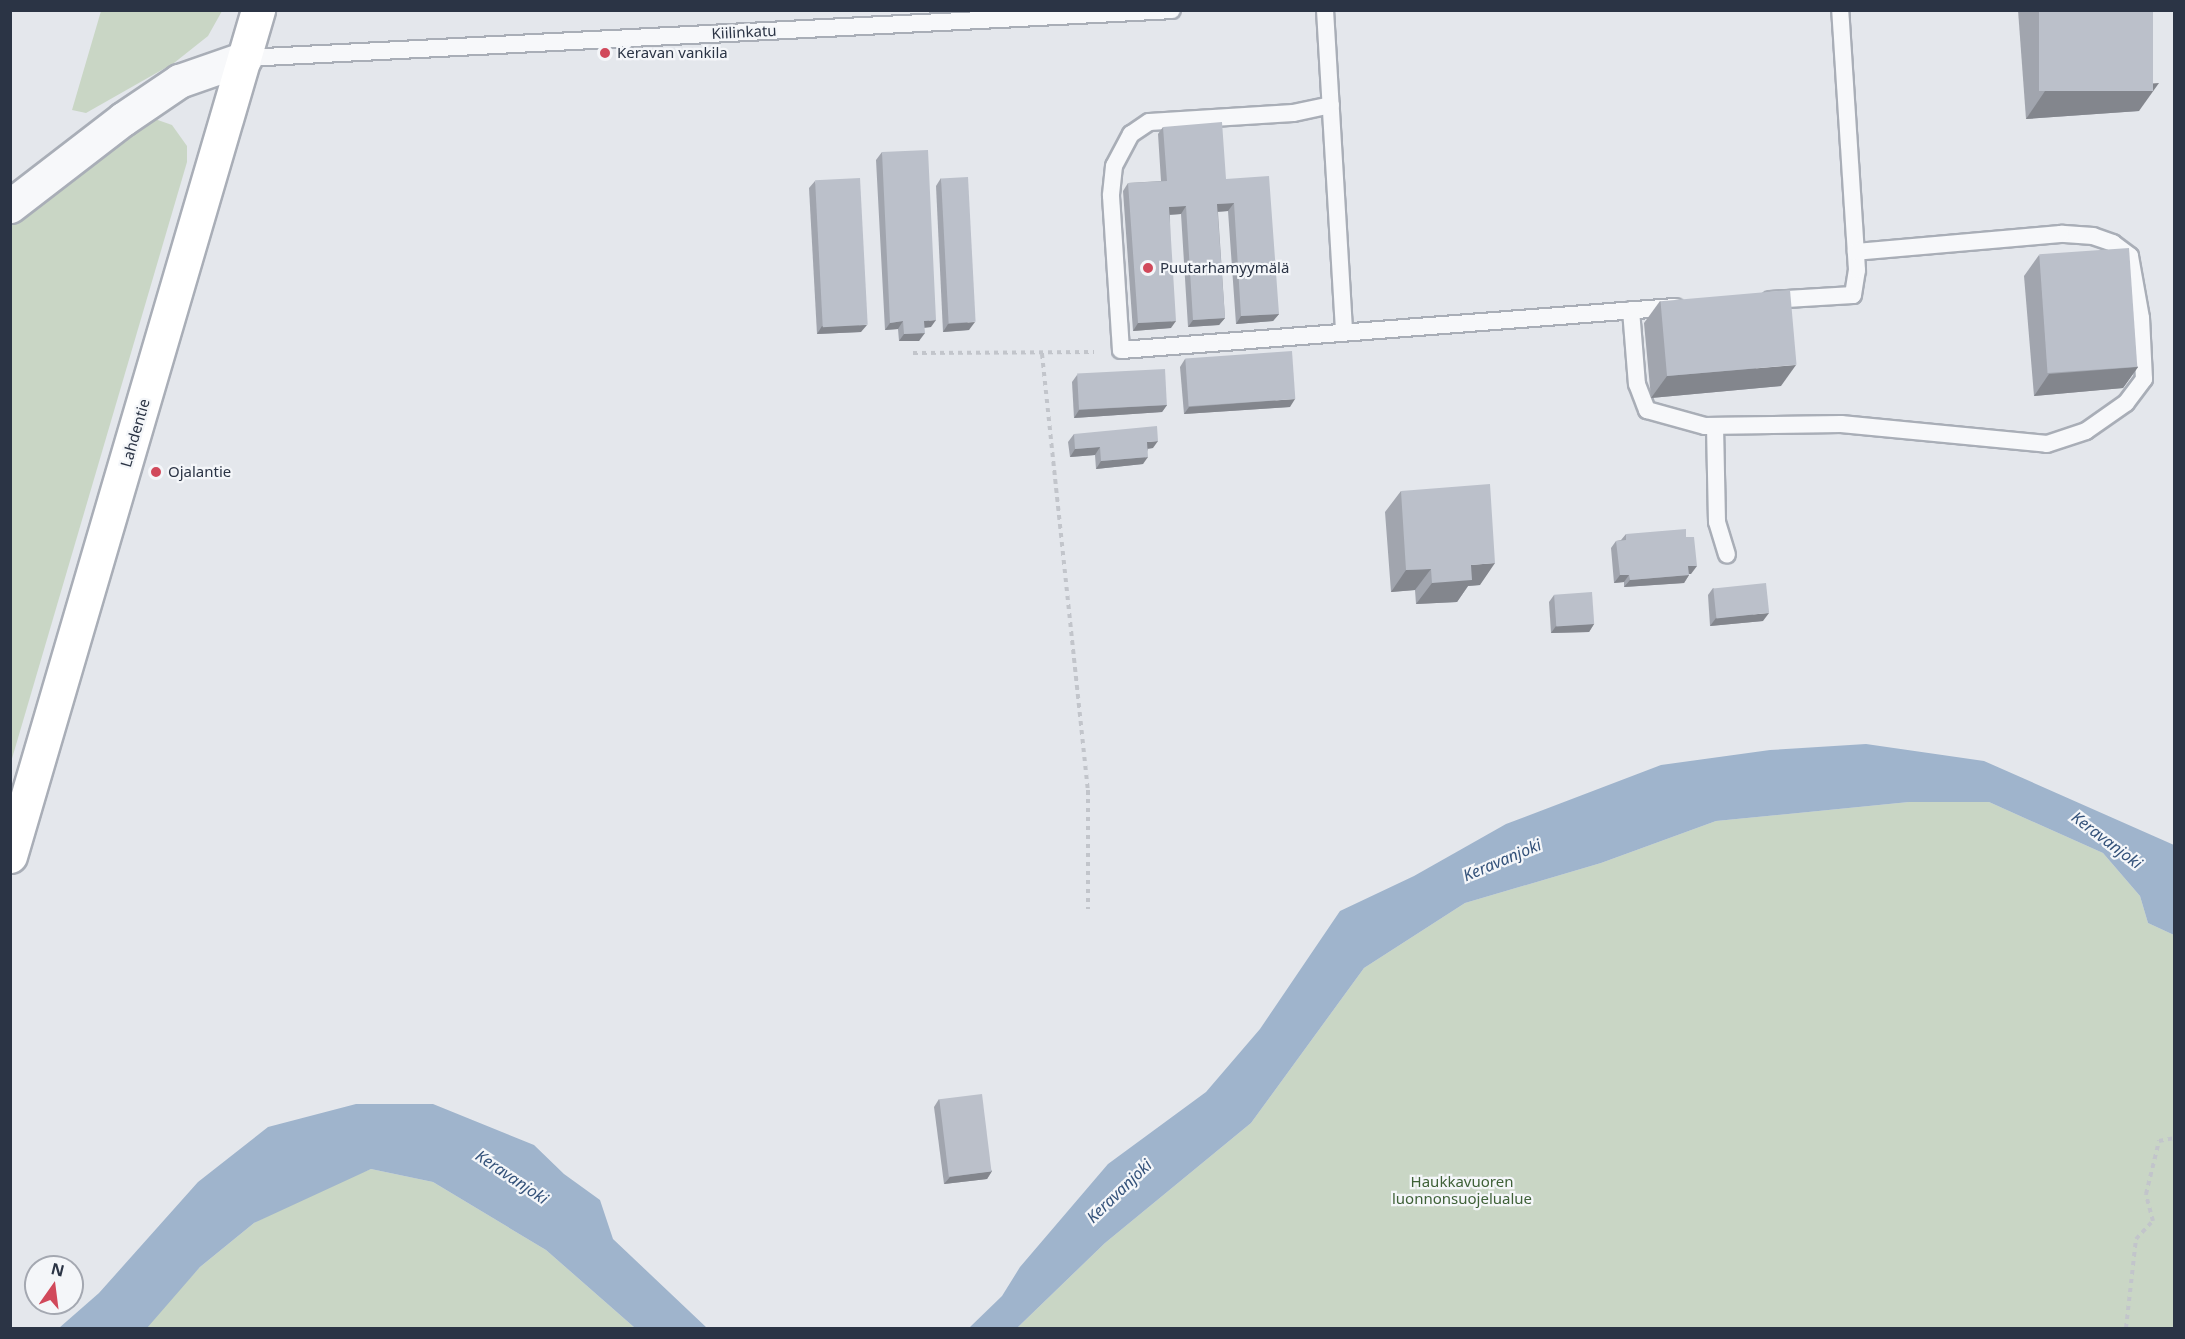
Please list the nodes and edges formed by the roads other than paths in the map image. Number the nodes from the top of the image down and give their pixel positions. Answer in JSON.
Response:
{"nodes":[{"id":1,"x":258,"y":10,"type":"edge"},
{"id":2,"x":1172,"y":10,"type":"edge"},
{"id":3,"x":1325,"y":10,"type":"edge"},
{"id":4,"x":1840,"y":10,"type":"edge"},
{"id":5,"x":245,"y":58,"type":"junction"},
{"id":6,"x":1330,"y":105,"type":"junction"},
{"id":7,"x":10,"y":206,"type":"edge"},
{"id":8,"x":1856,"y":252,"type":"junction"},
{"id":9,"x":1748,"y":302,"type":"edge"},
{"id":10,"x":1689,"y":306,"type":"edge"},
{"id":11,"x":1630,"y":310,"type":"junction"},
{"id":12,"x":1344,"y":330,"type":"junction"},
{"id":13,"x":1715,"y":426,"type":"junction"},
{"id":14,"x":1727,"y":555,"type":"dead end"},
{"id":15,"x":10,"y":856,"type":"edge"}],
"edges":[{"from":1,"to":5,"type":"main road","name":"Lahdentie"},
{"from":2,"to":5,"type":"lane","name":"Kiilinkatu"},
{"from":3,"to":6,"type":"lane"},
{"from":4,"to":8,"type":"lane"},
{"from":5,"to":7,"type":"street"},
{"from":5,"to":15,"type":"main road","name":"Lahdentie"},
{"from":6,"to":12,"type":"lane"},
{"from":6,"to":12,"type":"lane"},
{"from":8,"to":9,"type":"lane"},
{"from":8,"to":13,"type":"lane"},
{"from":10,"to":11,"type":"lane"},
{"from":11,"to":12,"type":"lane"},
{"from":11,"to":13,"type":"lane"},
{"from":13,"to":14,"type":"lane"}]}
